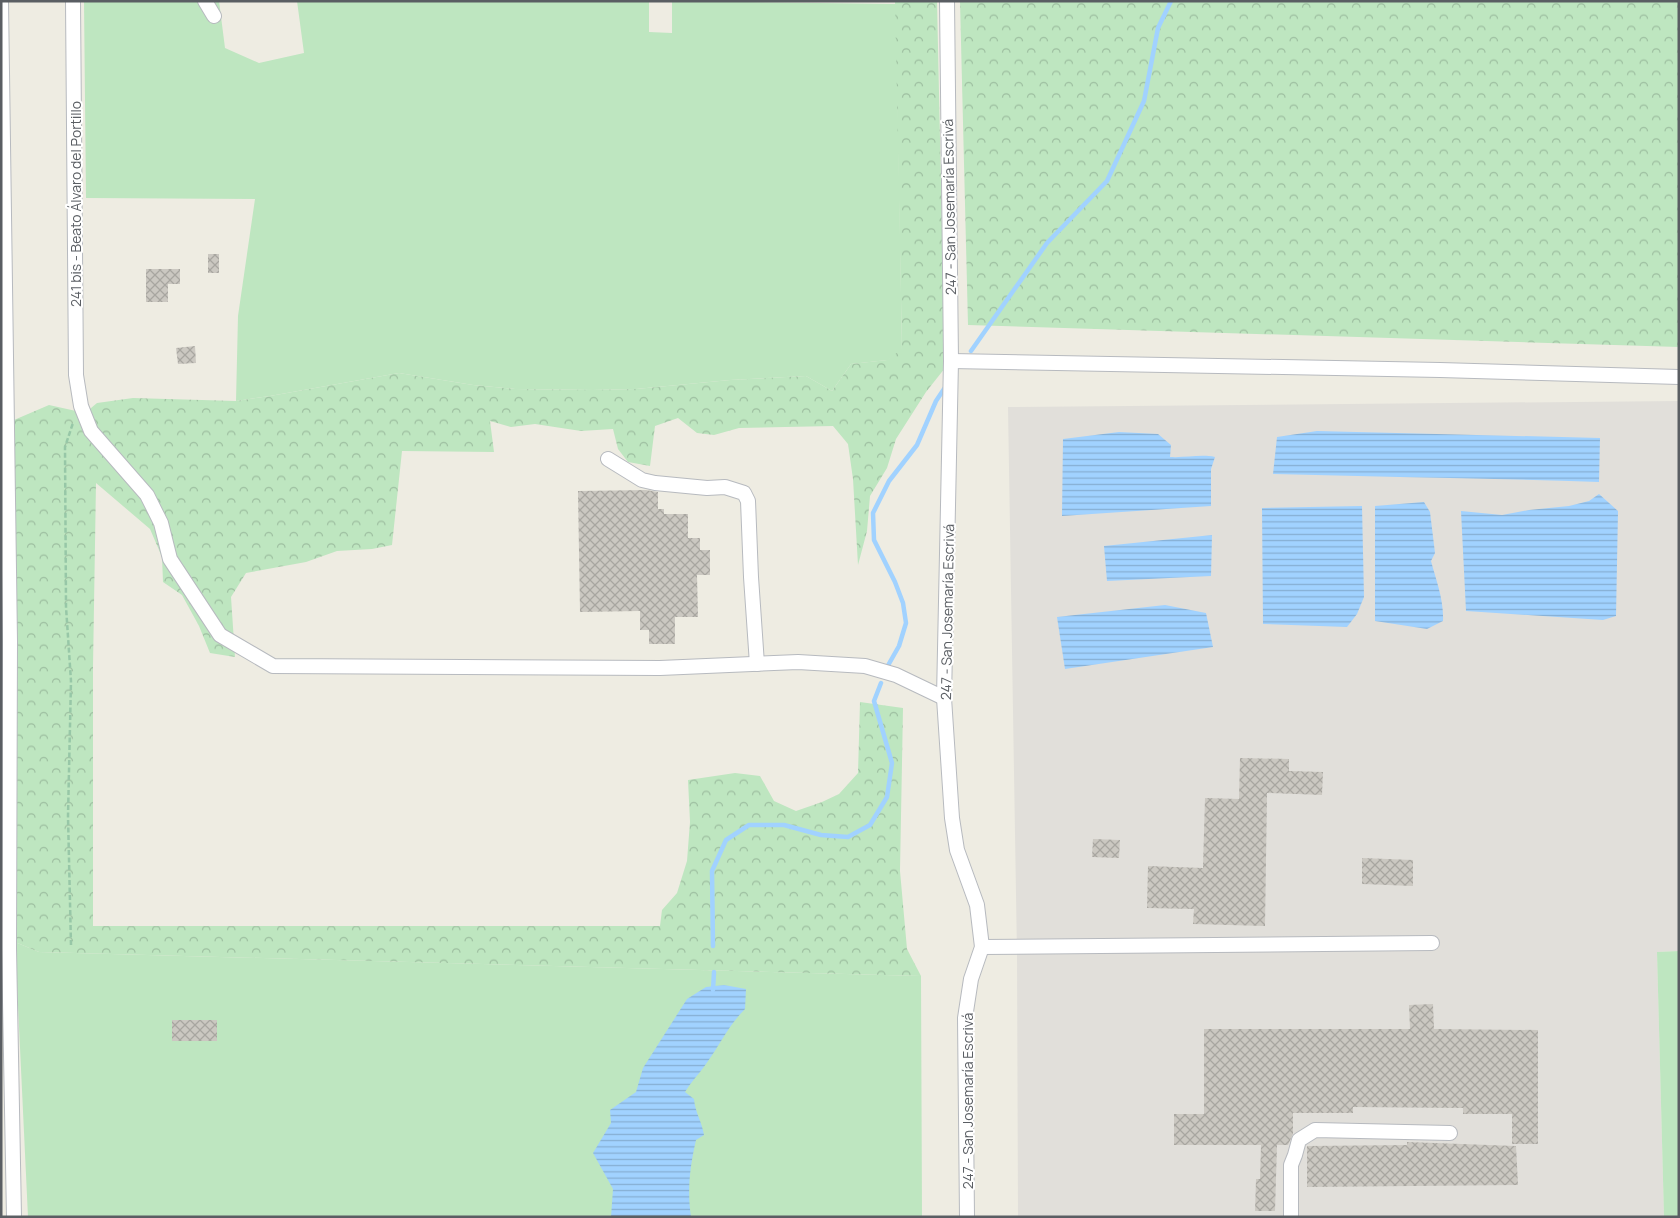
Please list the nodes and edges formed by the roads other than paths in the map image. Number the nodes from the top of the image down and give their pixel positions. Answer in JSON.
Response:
{"nodes":[{"id":1,"x":1,"y":1,"type":"edge"},
{"id":2,"x":73,"y":1,"type":"edge"},
{"id":3,"x":205,"y":1,"type":"edge"},
{"id":4,"x":947,"y":1,"type":"edge"},
{"id":5,"x":214,"y":16,"type":"dead end"},
{"id":6,"x":3,"y":120,"type":"edge"},
{"id":7,"x":951,"y":361,"type":"junction"},
{"id":8,"x":1679,"y":378,"type":"edge"},
{"id":9,"x":4,"y":404,"type":"edge"},
{"id":10,"x":608,"y":459,"type":"dead end"},
{"id":11,"x":6,"y":641,"type":"edge"},
{"id":12,"x":757,"y":664,"type":"junction"},
{"id":13,"x":944,"y":698,"type":"junction"},
{"id":14,"x":5,"y":731,"type":"edge"},
{"id":15,"x":1432,"y":943,"type":"dead end"},
{"id":16,"x":982,"y":947,"type":"junction"},
{"id":17,"x":5,"y":948,"type":"edge"},
{"id":18,"x":1450,"y":1133,"type":"dead end"},
{"id":19,"x":14,"y":1217,"type":"edge"},
{"id":20,"x":967,"y":1217,"type":"edge"},
{"id":21,"x":1291,"y":1217,"type":"edge"}],
"edges":[{"from":1,"to":6,"type":"street"},
{"from":2,"to":12,"type":"street","name":"241 bis - Beato Álvaro del Portillo"},
{"from":3,"to":5,"type":"street"},
{"from":4,"to":7,"type":"street","name":"247 - San Josemaría Escrivá"},
{"from":6,"to":9,"type":"street"},
{"from":7,"to":8,"type":"street"},
{"from":7,"to":13,"type":"street","name":"247 - San Josemaría Escrivá"},
{"from":9,"to":11,"type":"street"},
{"from":10,"to":12,"type":"street"},
{"from":11,"to":14,"type":"street"},
{"from":12,"to":13,"type":"street","name":"241 bis - Beato Álvaro del Portillo"},
{"from":13,"to":16,"type":"street","name":"247 - San Josemaría Escrivá"},
{"from":14,"to":17,"type":"street"},
{"from":15,"to":16,"type":"street"},
{"from":16,"to":20,"type":"street","name":"247 - San Josemaría Escrivá"},
{"from":17,"to":19,"type":"street"},
{"from":18,"to":21,"type":"street"}]}
